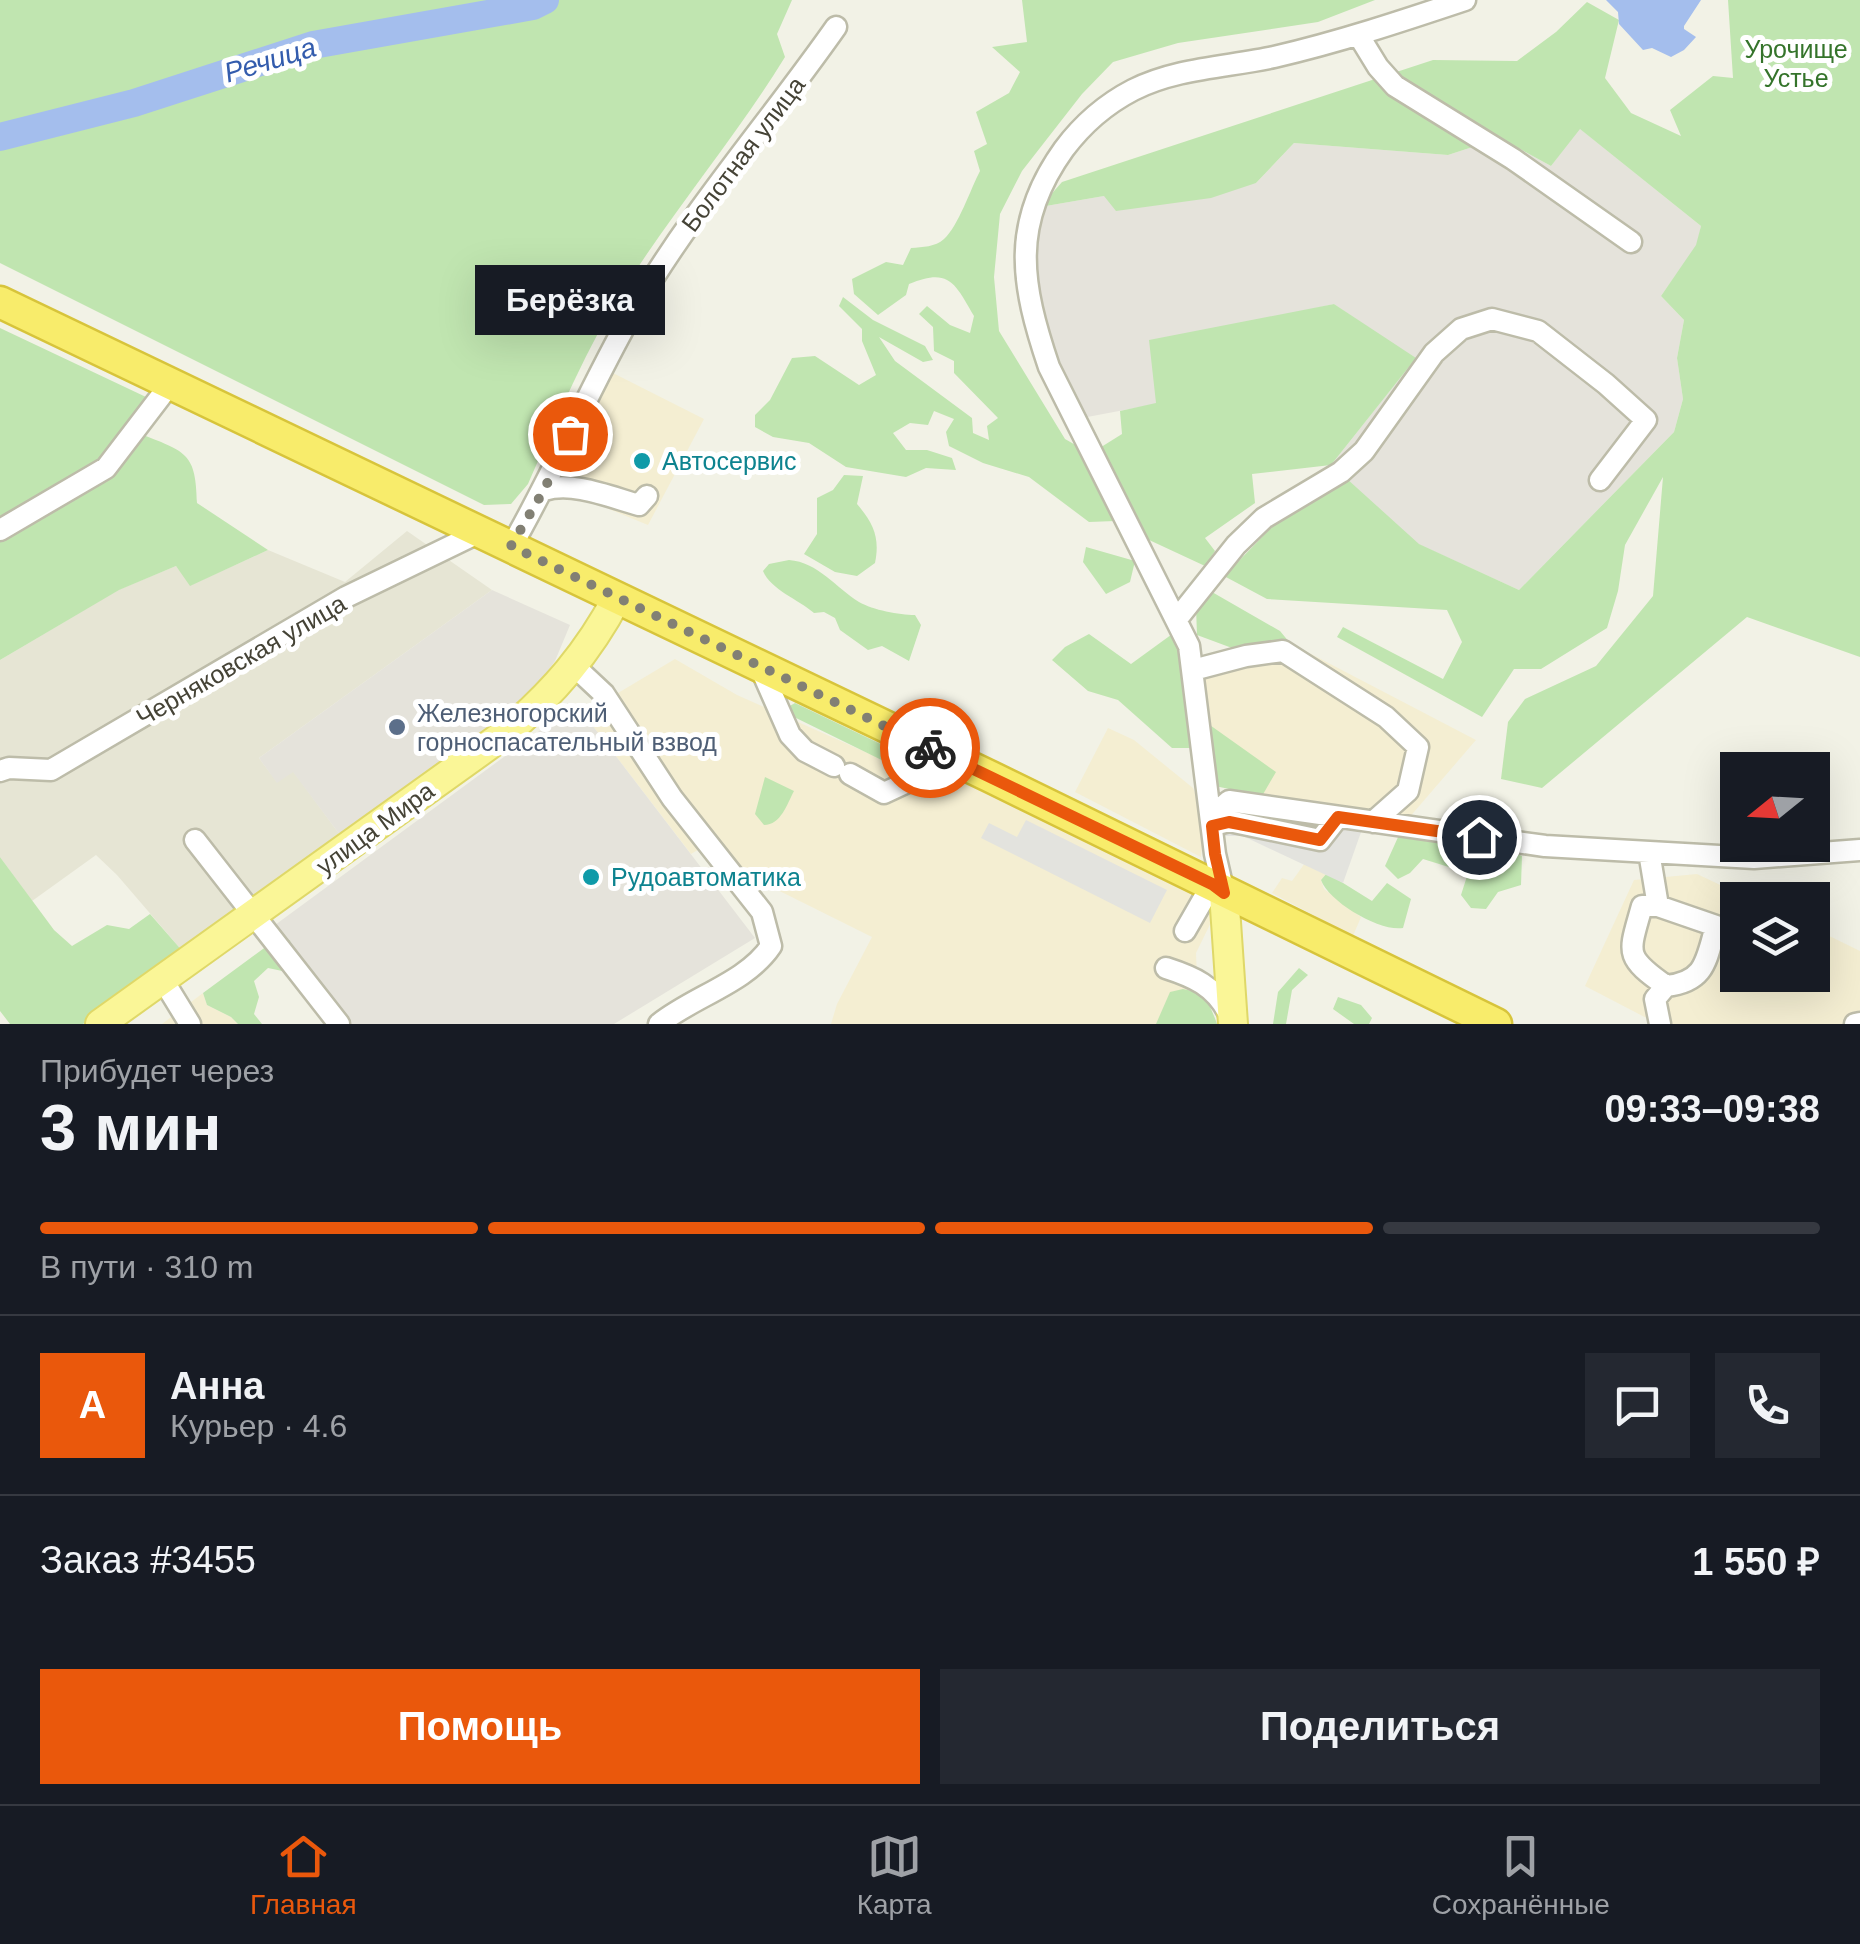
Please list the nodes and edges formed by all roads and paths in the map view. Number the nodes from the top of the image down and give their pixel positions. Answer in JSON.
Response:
{"nodes":[{"id":1,"x":1465,"y":0,"type":"edge"},
{"id":2,"x":836,"y":27,"type":"dead end"},
{"id":3,"x":1359,"y":36,"type":"junction"},
{"id":4,"x":1631,"y":242,"type":"dead end"},
{"id":5,"x":0,"y":302,"type":"edge"},
{"id":6,"x":171,"y":383,"type":"junction"},
{"id":7,"x":1600,"y":480,"type":"dead end"},
{"id":8,"x":544,"y":490,"type":"junction"},
{"id":9,"x":648,"y":496,"type":"dead end"},
{"id":10,"x":0,"y":530,"type":"edge"},
{"id":11,"x":480,"y":532,"type":"junction"},
{"id":12,"x":511,"y":546,"type":"junction"},
{"id":13,"x":618,"y":598,"type":"junction"},
{"id":14,"x":1176,"y":619,"type":"junction"},
{"id":15,"x":574,"y":666,"type":"junction"},
{"id":16,"x":760,"y":667,"type":"junction"},
{"id":17,"x":1193,"y":670,"type":"junction"},
{"id":18,"x":962,"y":764,"type":"junction"},
{"id":19,"x":0,"y":771,"type":"edge"},
{"id":20,"x":1212,"y":821,"type":"junction"},
{"id":21,"x":1374,"y":822,"type":"junction"},
{"id":22,"x":194,"y":840,"type":"dead end"},
{"id":23,"x":1860,"y":850,"type":"edge"},
{"id":24,"x":1650,"y":852,"type":"junction"},
{"id":25,"x":1218,"y":888,"type":"junction"},
{"id":26,"x":1658,"y":906,"type":"junction"},
{"id":27,"x":253,"y":915,"type":"junction"},
{"id":28,"x":1185,"y":931,"type":"dead end"},
{"id":29,"x":1166,"y":968,"type":"dead end"},
{"id":30,"x":162,"y":980,"type":"junction"},
{"id":31,"x":1666,"y":986,"type":"junction"},
{"id":32,"x":1232,"y":1021,"type":"edge"},
{"id":33,"x":100,"y":1024,"type":"edge"},
{"id":34,"x":190,"y":1024,"type":"edge"},
{"id":35,"x":339,"y":1024,"type":"edge"},
{"id":36,"x":660,"y":1024,"type":"edge"},
{"id":37,"x":1496,"y":1024,"type":"edge"},
{"id":38,"x":1660,"y":1024,"type":"edge"}],
"edges":[{"from":1,"to":3,"type":"street"},
{"from":2,"to":8,"type":"street","name":"Болотная улица"},
{"from":3,"to":4,"type":"street"},
{"from":3,"to":14,"type":"street"},
{"from":5,"to":6,"type":"highway"},
{"from":6,"to":10,"type":"street"},
{"from":6,"to":11,"type":"highway"},
{"from":7,"to":14,"type":"street"},
{"from":8,"to":9,"type":"street"},
{"from":8,"to":12,"type":"street","name":"Болотная улица"},
{"from":11,"to":12,"type":"highway"},
{"from":11,"to":19,"type":"street","name":"Черняковская улица"},
{"from":12,"to":13,"type":"highway"},
{"from":13,"to":15,"type":"main road","name":"улица Мира"},
{"from":13,"to":16,"type":"highway"},
{"from":14,"to":17,"type":"street"},
{"from":15,"to":27,"type":"main road","name":"улица Мира"},
{"from":15,"to":36,"type":"street"},
{"from":16,"to":18,"type":"highway"},
{"from":16,"to":18,"type":"street"},
{"from":17,"to":20,"type":"street"},
{"from":17,"to":21,"type":"street"},
{"from":18,"to":25,"type":"highway"},
{"from":20,"to":21,"type":"street"},
{"from":20,"to":25,"type":"street"},
{"from":21,"to":24,"type":"street"},
{"from":22,"to":27,"type":"street"},
{"from":23,"to":24,"type":"street"},
{"from":24,"to":26,"type":"street"},
{"from":25,"to":28,"type":"street"},
{"from":25,"to":32,"type":"main road"},
{"from":25,"to":37,"type":"highway"},
{"from":26,"to":31,"type":"street"},
{"from":26,"to":31,"type":"street"},
{"from":27,"to":30,"type":"main road","name":"улица Мира"},
{"from":27,"to":35,"type":"street"},
{"from":29,"to":32,"type":"street"},
{"from":30,"to":33,"type":"main road","name":"улица Мира"},
{"from":30,"to":34,"type":"street"},
{"from":31,"to":38,"type":"street"}]}
